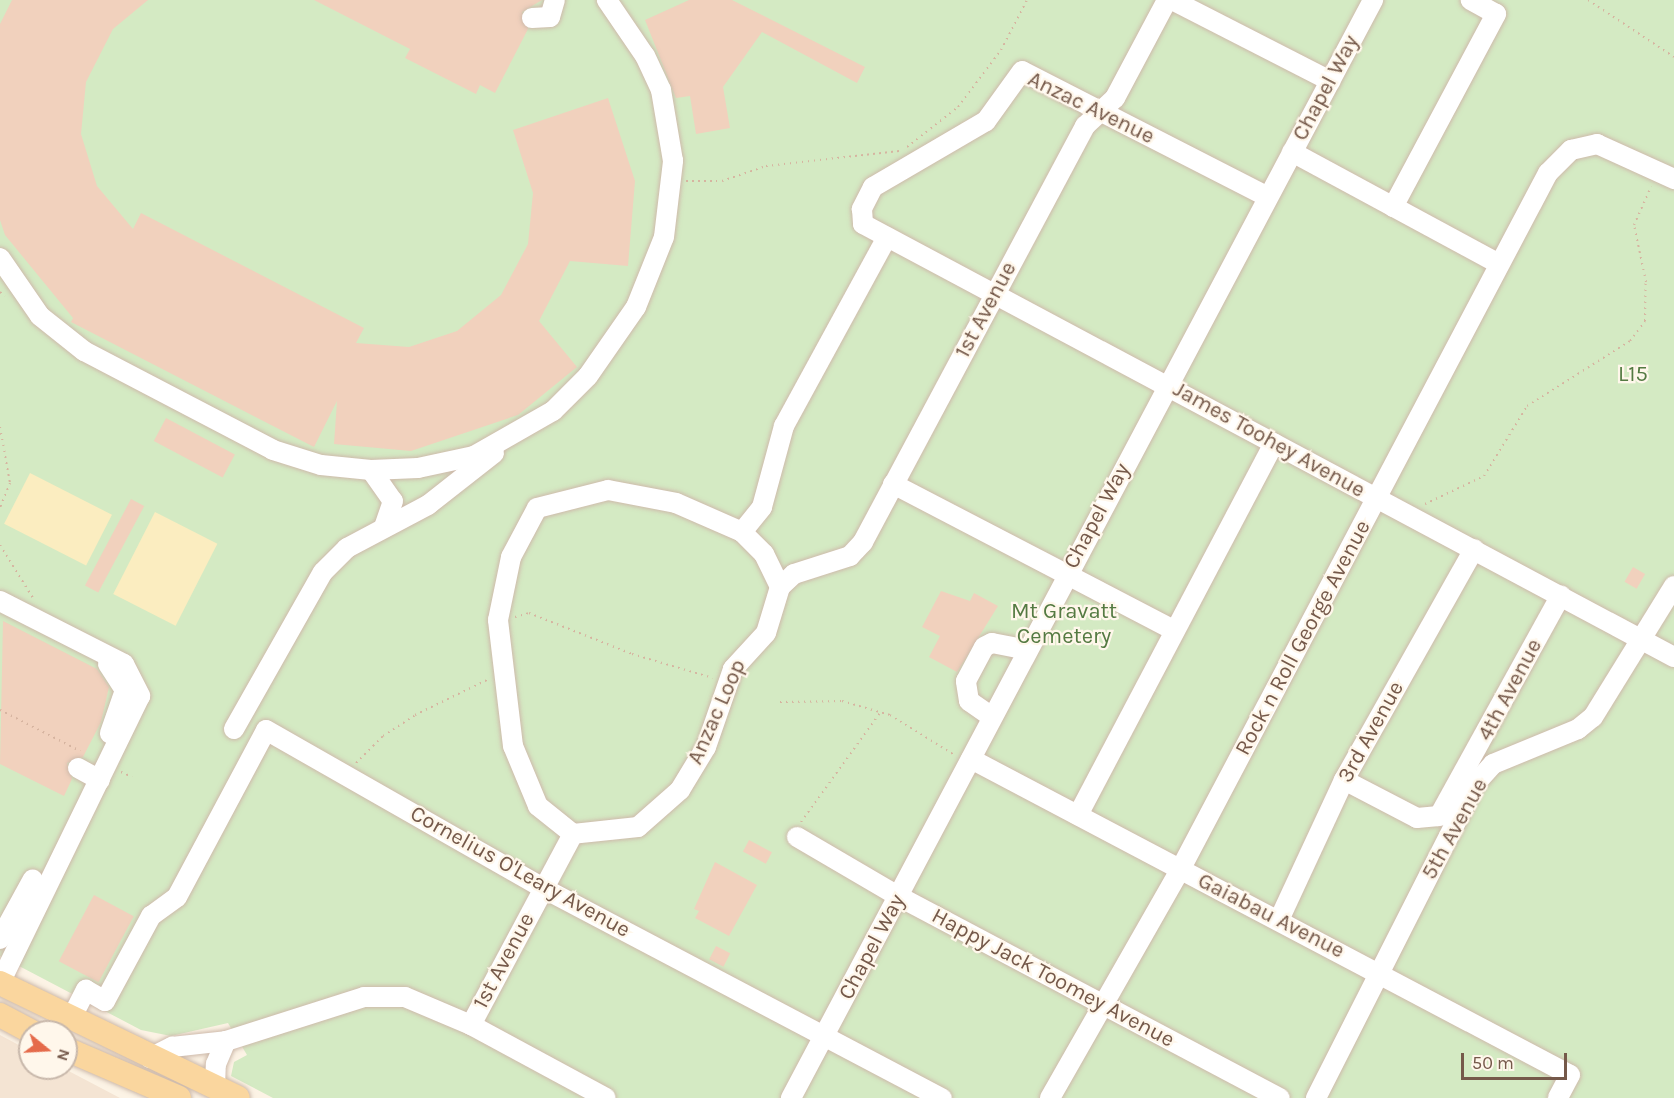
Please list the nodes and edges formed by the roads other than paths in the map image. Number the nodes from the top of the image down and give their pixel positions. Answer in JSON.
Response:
{"nodes":[{"id":1,"x":555,"y":0,"type":"edge"},
{"id":2,"x":607,"y":0,"type":"edge"},
{"id":3,"x":1167,"y":0,"type":"edge"},
{"id":4,"x":1172,"y":0,"type":"edge"},
{"id":5,"x":1373,"y":0,"type":"edge"},
{"id":6,"x":1471,"y":0,"type":"edge"},
{"id":7,"x":532,"y":18,"type":"dead end"},
{"id":8,"x":1330,"y":81,"type":"junction"},
{"id":9,"x":1102,"y":111,"type":"junction"},
{"id":10,"x":1292,"y":152,"type":"junction"},
{"id":11,"x":1667,"y":175,"type":"edge"},
{"id":12,"x":1268,"y":197,"type":"junction"},
{"id":13,"x":1394,"y":207,"type":"junction"},
{"id":14,"x":863,"y":224,"type":"joint"},
{"id":15,"x":887,"y":237,"type":"junction"},
{"id":16,"x":0,"y":258,"type":"edge"},
{"id":17,"x":1499,"y":264,"type":"junction"},
{"id":18,"x":0,"y":282,"type":"edge"},
{"id":19,"x":995,"y":293,"type":"junction"},
{"id":20,"x":30,"y":304,"type":"junction"},
{"id":21,"x":1166,"y":384,"type":"junction"},
{"id":22,"x":518,"y":434,"type":"junction"},
{"id":23,"x":1274,"y":443,"type":"junction"},
{"id":24,"x":371,"y":470,"type":"junction"},
{"id":25,"x":893,"y":484,"type":"junction"},
{"id":26,"x":1377,"y":499,"type":"junction"},
{"id":27,"x":384,"y":527,"type":"junction"},
{"id":28,"x":742,"y":532,"type":"junction"},
{"id":29,"x":1474,"y":549,"type":"junction"},
{"id":30,"x":1066,"y":573,"type":"junction"},
{"id":31,"x":1674,"y":586,"type":"edge"},
{"id":32,"x":780,"y":587,"type":"junction"},
{"id":33,"x":1561,"y":596,"type":"junction"},
{"id":34,"x":0,"y":601,"type":"edge"},
{"id":35,"x":1174,"y":630,"type":"junction"},
{"id":36,"x":1644,"y":640,"type":"junction"},
{"id":37,"x":1027,"y":650,"type":"junction"},
{"id":38,"x":1674,"y":657,"type":"edge"},
{"id":39,"x":992,"y":717,"type":"junction"},
{"id":40,"x":234,"y":729,"type":"dead end"},
{"id":41,"x":965,"y":758,"type":"junction"},
{"id":42,"x":91,"y":770,"type":"junction"},
{"id":43,"x":1344,"y":780,"type":"junction"},
{"id":44,"x":1078,"y":815,"type":"junction"},
{"id":45,"x":573,"y":834,"type":"junction"},
{"id":46,"x":797,"y":837,"type":"road end"},
{"id":47,"x":1180,"y":870,"type":"junction"},
{"id":48,"x":543,"y":888,"type":"junction"},
{"id":49,"x":898,"y":897,"type":"junction"},
{"id":50,"x":5,"y":916,"type":"edge"},
{"id":51,"x":1279,"y":920,"type":"junction"},
{"id":52,"x":0,"y":939,"type":"edge"},
{"id":53,"x":1380,"y":972,"type":"junction"},
{"id":54,"x":0,"y":983,"type":"edge"},
{"id":55,"x":1102,"y":1004,"type":"junction"},
{"id":56,"x":0,"y":1015,"type":"edge"},
{"id":57,"x":71,"y":1019,"type":"junction"},
{"id":58,"x":18,"y":1025,"type":"edge"},
{"id":59,"x":471,"y":1025,"type":"junction"},
{"id":60,"x":825,"y":1035,"type":"junction"},
{"id":61,"x":226,"y":1041,"type":"junction"},
{"id":62,"x":78,"y":1054,"type":"edge"},
{"id":63,"x":150,"y":1058,"type":"junction"},
{"id":64,"x":215,"y":1088,"type":"junction"},
{"id":65,"x":175,"y":1097,"type":"edge"},
{"id":66,"x":238,"y":1098,"type":"edge"},
{"id":67,"x":606,"y":1098,"type":"edge"},
{"id":68,"x":791,"y":1098,"type":"edge"},
{"id":69,"x":942,"y":1098,"type":"edge"},
{"id":70,"x":1050,"y":1098,"type":"edge"},
{"id":71,"x":1280,"y":1098,"type":"edge"},
{"id":72,"x":1316,"y":1098,"type":"edge"},
{"id":73,"x":1558,"y":1098,"type":"edge"}],
"edges":[{"from":1,"to":7,"type":"street"},
{"from":2,"to":22,"type":"street"},
{"from":3,"to":9,"type":"street","name":"1st Avenue"},
{"from":4,"to":8,"type":"street"},
{"from":5,"to":8,"type":"street","name":"Chapel Way"},
{"from":6,"to":13,"type":"street"},
{"from":8,"to":10,"type":"street","name":"Chapel Way"},
{"from":9,"to":12,"type":"street","name":"Anzac Avenue"},
{"from":9,"to":14,"type":"street","name":"Anzac Avenue"},
{"from":9,"to":19,"type":"street","name":"1st Avenue"},
{"from":10,"to":12,"type":"street","name":"Chapel Way"},
{"from":10,"to":13,"type":"street"},
{"from":11,"to":17,"type":"street","name":"Rock n Roll George Avenue"},
{"from":12,"to":21,"type":"street","name":"Chapel Way"},
{"from":13,"to":17,"type":"street"},
{"from":14,"to":15,"type":"street","name":"James Toohey Avenue"},
{"from":15,"to":19,"type":"street","name":"James Toohey Avenue"},
{"from":15,"to":28,"type":"street"},
{"from":16,"to":20,"type":"street"},
{"from":17,"to":26,"type":"street","name":"Rock n Roll George Avenue"},
{"from":18,"to":20,"type":"street"},
{"from":19,"to":21,"type":"street","name":"James Toohey Avenue"},
{"from":19,"to":25,"type":"street","name":"1st Avenue"},
{"from":20,"to":24,"type":"street"},
{"from":21,"to":23,"type":"street","name":"James Toohey Avenue"},
{"from":21,"to":30,"type":"street","name":"Chapel Way"},
{"from":22,"to":24,"type":"street"},
{"from":22,"to":27,"type":"street"},
{"from":23,"to":26,"type":"street","name":"James Toohey Avenue"},
{"from":23,"to":35,"type":"street"},
{"from":24,"to":27,"type":"street"},
{"from":25,"to":30,"type":"street"},
{"from":25,"to":32,"type":"street","name":"1st Avenue"},
{"from":26,"to":29,"type":"street","name":"James Toohey Avenue"},
{"from":26,"to":47,"type":"street","name":"Rock n Roll George Avenue"},
{"from":27,"to":40,"type":"street"},
{"from":28,"to":32,"type":"street"},
{"from":28,"to":45,"type":"street"},
{"from":29,"to":33,"type":"street","name":"James Toohey Avenue"},
{"from":29,"to":43,"type":"street","name":"3rd Avenue"},
{"from":30,"to":35,"type":"street"},
{"from":30,"to":37,"type":"street","name":"Chapel Way"},
{"from":31,"to":36,"type":"street","name":"5th Avenue"},
{"from":32,"to":45,"type":"street","name":"Anzac Loop"},
{"from":33,"to":36,"type":"street","name":"James Toohey Avenue"},
{"from":33,"to":43,"type":"street","name":"4th Avenue"},
{"from":34,"to":42,"type":"street"},
{"from":35,"to":44,"type":"street"},
{"from":36,"to":38,"type":"street","name":"James Toohey Avenue"},
{"from":36,"to":53,"type":"street","name":"5th Avenue"},
{"from":37,"to":39,"type":"street","name":"Chapel Way"},
{"from":37,"to":39,"type":"street"},
{"from":39,"to":41,"type":"street","name":"Chapel Way"},
{"from":41,"to":44,"type":"street","name":"Gaiabau Avenue"},
{"from":41,"to":49,"type":"street","name":"Chapel Way"},
{"from":42,"to":50,"type":"street"},
{"from":42,"to":54,"type":"street"},
{"from":43,"to":51,"type":"street","name":"3rd Avenue"},
{"from":44,"to":47,"type":"street","name":"Gaiabau Avenue"},
{"from":45,"to":48,"type":"street","name":"1st Avenue"},
{"from":46,"to":49,"type":"street","name":"Happy Jack Toomey Avenue"},
{"from":47,"to":51,"type":"street","name":"Gaiabau Avenue"},
{"from":47,"to":55,"type":"street","name":"Rock n Roll George Avenue"},
{"from":48,"to":57,"type":"street","name":"Cornelius O'Leary Avenue"},
{"from":48,"to":59,"type":"street","name":"1st Avenue"},
{"from":48,"to":60,"type":"street","name":"Cornelius O'Leary Avenue"},
{"from":49,"to":55,"type":"street","name":"Happy Jack Toomey Avenue"},
{"from":49,"to":60,"type":"street","name":"Chapel Way"},
{"from":50,"to":52,"type":"street"},
{"from":51,"to":53,"type":"street","name":"Gaiabau Avenue"},
{"from":53,"to":72,"type":"street"},
{"from":53,"to":73,"type":"street","name":"Gaiabau Avenue"},
{"from":54,"to":57,"type":"main road"},
{"from":55,"to":70,"type":"street","name":"Rock n Roll George Avenue"},
{"from":55,"to":71,"type":"street","name":"Happy Jack Toomey Avenue"},
{"from":56,"to":58,"type":"main road"},
{"from":57,"to":63,"type":"main road"},
{"from":59,"to":61,"type":"street"},
{"from":59,"to":67,"type":"street"},
{"from":60,"to":68,"type":"street","name":"Chapel Way"},
{"from":60,"to":69,"type":"street","name":"Cornelius O'Leary Avenue"},
{"from":61,"to":63,"type":"street"},
{"from":61,"to":64,"type":"street"},
{"from":62,"to":65,"type":"main road"},
{"from":63,"to":64,"type":"main road"},
{"from":64,"to":66,"type":"main road"}]}
